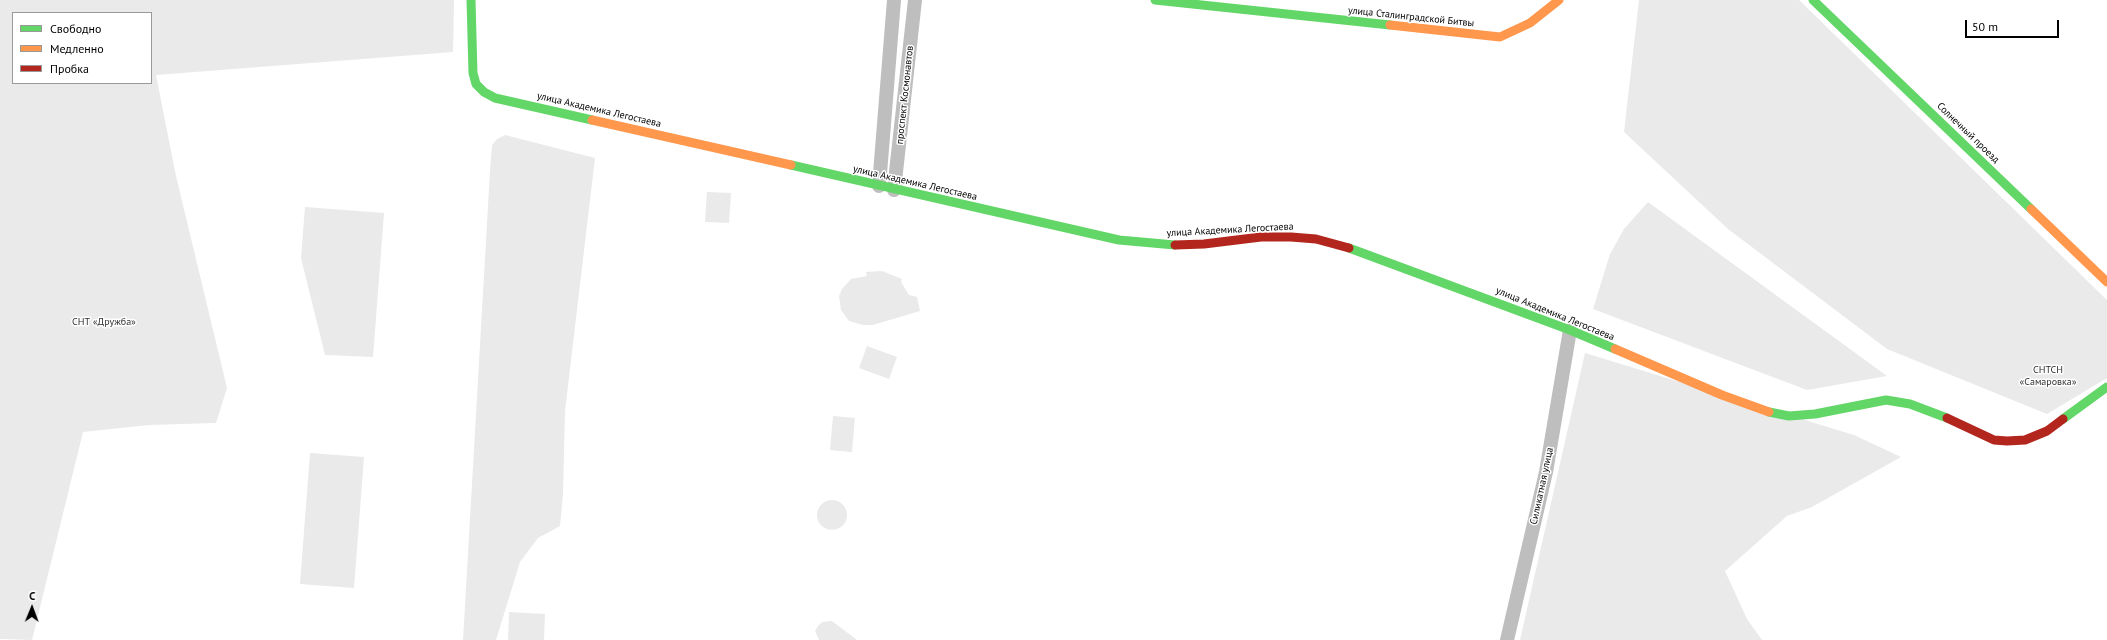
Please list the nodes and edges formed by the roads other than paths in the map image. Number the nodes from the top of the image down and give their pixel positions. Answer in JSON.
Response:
{"nodes":[{"id":1,"x":472,"y":0,"type":"edge"},
{"id":2,"x":894,"y":0,"type":"edge"},
{"id":3,"x":915,"y":0,"type":"edge"},
{"id":4,"x":1155,"y":0,"type":"edge"},
{"id":5,"x":1558,"y":0,"type":"edge"},
{"id":6,"x":1813,"y":0,"type":"edge"},
{"id":7,"x":878,"y":186,"type":"junction"},
{"id":8,"x":894,"y":190,"type":"junction"},
{"id":9,"x":2107,"y":282,"type":"edge"},
{"id":10,"x":1570,"y":330,"type":"junction"},
{"id":11,"x":2107,"y":387,"type":"edge"},
{"id":12,"x":1507,"y":640,"type":"edge"}],
"edges":[{"from":1,"to":7,"type":"street","name":"улица Академика Легостаева"},
{"from":2,"to":7,"type":"street","name":"проспект Космонавтов"},
{"from":3,"to":8,"type":"street","name":"проспект Космонавтов"},
{"from":4,"to":5,"type":"street","name":"улица Сталинградской Битвы"},
{"from":6,"to":9,"type":"street","name":"Солнечный проезд"},
{"from":7,"to":8,"type":"street","name":"улица Академика Легостаева"},
{"from":8,"to":10,"type":"street","name":"улица Академика Легостаева"},
{"from":10,"to":11,"type":"street","name":"улица Академика Легостаева"},
{"from":10,"to":12,"type":"street","name":"Силикатная улица"}]}
